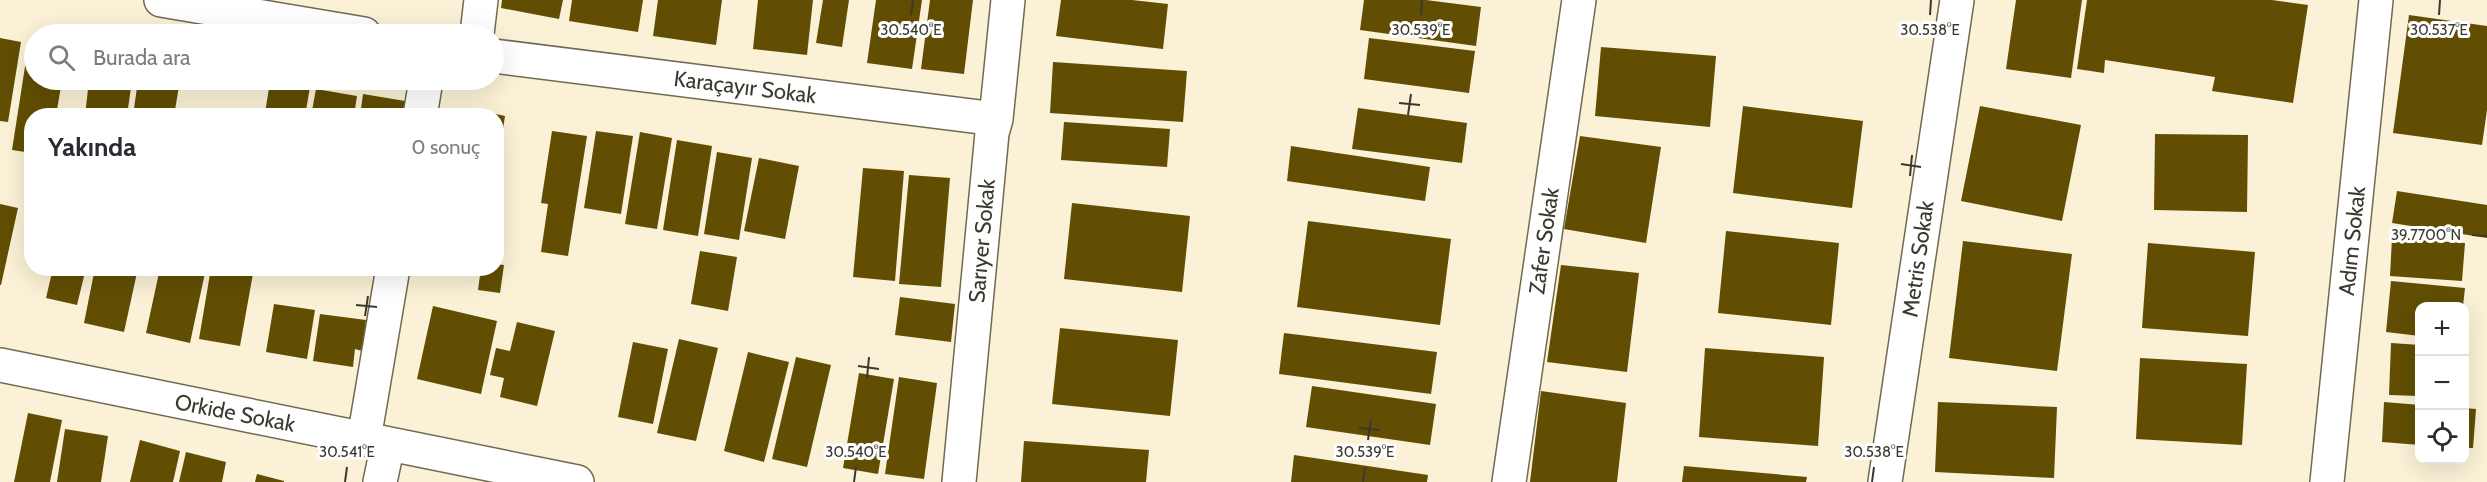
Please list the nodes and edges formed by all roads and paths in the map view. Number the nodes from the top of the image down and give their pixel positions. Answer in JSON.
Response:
{"nodes":[{"id":1,"x":161,"y":0,"type":"edge"},
{"id":2,"x":481,"y":0,"type":"edge"},
{"id":3,"x":1008,"y":0,"type":"edge"},
{"id":4,"x":1579,"y":0,"type":"edge"},
{"id":5,"x":1957,"y":0,"type":"edge"},
{"id":6,"x":2376,"y":0,"type":"edge"},
{"id":7,"x":304,"y":24,"type":"edge"},
{"id":8,"x":478,"y":24,"type":"edge"},
{"id":9,"x":504,"y":57,"type":"edge"},
{"id":10,"x":424,"y":90,"type":"edge"},
{"id":11,"x":421,"y":108,"type":"edge"},
{"id":12,"x":996,"y":119,"type":"junction"},
{"id":13,"x":392,"y":276,"type":"edge"},
{"id":14,"x":0,"y":365,"type":"edge"},
{"id":15,"x":376,"y":441,"type":"junction"},
{"id":16,"x":380,"y":482,"type":"edge"},
{"id":17,"x":577,"y":482,"type":"edge"},
{"id":18,"x":959,"y":482,"type":"edge"},
{"id":19,"x":1509,"y":482,"type":"edge"},
{"id":20,"x":1885,"y":482,"type":"edge"},
{"id":21,"x":2327,"y":482,"type":"edge"}],
"edges":[{"from":1,"to":7,"type":"street"},
{"from":2,"to":8,"type":"street"},
{"from":3,"to":12,"type":"street","name":"Sarıyer Sokak"},
{"from":4,"to":19,"type":"street","name":"Zafer Sokak"},
{"from":5,"to":20,"type":"street","name":"Metris Sokak"},
{"from":6,"to":21,"type":"street","name":"Adım Sokak"},
{"from":9,"to":12,"type":"street","name":"Karaçayır Sokak"},
{"from":10,"to":11,"type":"street"},
{"from":12,"to":18,"type":"street","name":"Sarıyer Sokak"},
{"from":13,"to":15,"type":"street"},
{"from":14,"to":15,"type":"street","name":"Orkide Sokak"},
{"from":15,"to":16,"type":"street"},
{"from":15,"to":17,"type":"street","name":"Orkide Sokak"}]}
